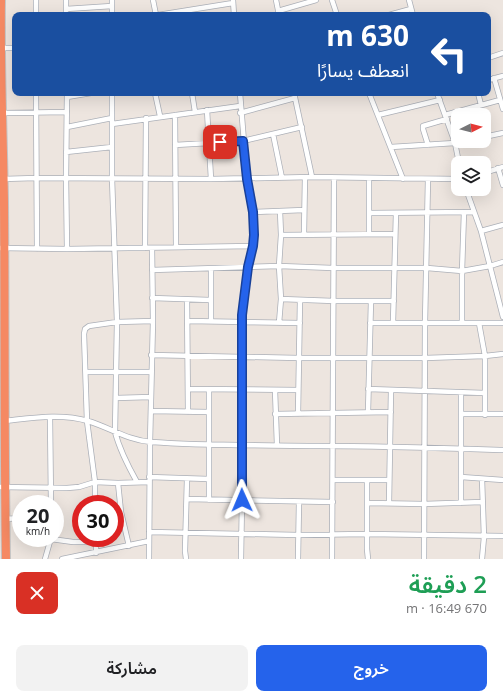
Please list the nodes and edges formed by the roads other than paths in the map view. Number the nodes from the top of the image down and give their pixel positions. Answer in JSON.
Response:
{"nodes":[{"id":1,"x":1,"y":0,"type":"edge"},
{"id":2,"x":36,"y":0,"type":"edge"},
{"id":3,"x":66,"y":0,"type":"edge"},
{"id":4,"x":112,"y":0,"type":"edge"},
{"id":5,"x":153,"y":0,"type":"edge"},
{"id":6,"x":276,"y":0,"type":"edge"},
{"id":7,"x":316,"y":0,"type":"edge"},
{"id":8,"x":332,"y":0,"type":"edge"},
{"id":9,"x":408,"y":0,"type":"edge"},
{"id":10,"x":233,"y":1,"type":"edge"},
{"id":11,"x":112,"y":6,"type":"junction"},
{"id":12,"x":66,"y":9,"type":"joint"},
{"id":13,"x":411,"y":9,"type":"junction"},
{"id":14,"x":36,"y":12,"type":"edge"},
{"id":15,"x":112,"y":12,"type":"edge"},
{"id":16,"x":156,"y":12,"type":"edge"},
{"id":17,"x":173,"y":12,"type":"edge"},
{"id":18,"x":234,"y":12,"type":"edge"},
{"id":19,"x":279,"y":12,"type":"edge"},
{"id":20,"x":282,"y":12,"type":"edge"},
{"id":21,"x":336,"y":12,"type":"edge"},
{"id":22,"x":400,"y":12,"type":"edge"},
{"id":23,"x":412,"y":12,"type":"edge"},
{"id":24,"x":0,"y":21,"type":"edge"},
{"id":25,"x":1,"y":48,"type":"edge"},
{"id":26,"x":12,"y":48,"type":"edge"},
{"id":27,"x":503,"y":53,"type":"edge"},
{"id":28,"x":491,"y":57,"type":"edge"},
{"id":29,"x":503,"y":76,"type":"edge"},
{"id":30,"x":494,"y":78,"type":"junction"},
{"id":31,"x":491,"y":79,"type":"edge"},
{"id":32,"x":0,"y":88,"type":"edge"},
{"id":33,"x":36,"y":96,"type":"edge"},
{"id":34,"x":67,"y":96,"type":"edge"},
{"id":35,"x":112,"y":96,"type":"edge"},
{"id":36,"x":156,"y":96,"type":"edge"},
{"id":37,"x":192,"y":96,"type":"edge"},
{"id":38,"x":240,"y":96,"type":"edge"},
{"id":39,"x":295,"y":96,"type":"edge"},
{"id":40,"x":370,"y":96,"type":"edge"},
{"id":41,"x":439,"y":96,"type":"edge"},
{"id":42,"x":479,"y":96,"type":"edge"},
{"id":43,"x":440,"y":100,"type":"junction"},
{"id":44,"x":500,"y":100,"type":"junction"},
{"id":45,"x":482,"y":105,"type":"junction"},
{"id":46,"x":240,"y":106,"type":"junction"},
{"id":47,"x":503,"y":109,"type":"edge"},
{"id":48,"x":207,"y":110,"type":"junction"},
{"id":49,"x":67,"y":112,"type":"junction"},
{"id":50,"x":195,"y":112,"type":"junction"},
{"id":51,"x":2,"y":113,"type":"junction"},
{"id":52,"x":36,"y":113,"type":"junction"},
{"id":53,"x":240,"y":113,"type":"junction"},
{"id":54,"x":175,"y":115,"type":"junction"},
{"id":55,"x":378,"y":115,"type":"junction"},
{"id":56,"x":160,"y":116,"type":"junction"},
{"id":57,"x":446,"y":117,"type":"junction"},
{"id":58,"x":146,"y":118,"type":"junction"},
{"id":59,"x":112,"y":121,"type":"junction"},
{"id":60,"x":67,"y":127,"type":"junction"},
{"id":61,"x":302,"y":127,"type":"junction"},
{"id":62,"x":451,"y":131,"type":"edge"},
{"id":63,"x":503,"y":133,"type":"edge"},
{"id":64,"x":273,"y":134,"type":"junction"},
{"id":65,"x":491,"y":136,"type":"edge"},
{"id":66,"x":1,"y":141,"type":"edge"},
{"id":67,"x":243,"y":141,"type":"junction"},
{"id":68,"x":209,"y":143,"type":"junction"},
{"id":69,"x":451,"y":143,"type":"edge"},
{"id":70,"x":175,"y":145,"type":"junction"},
{"id":71,"x":428,"y":145,"type":"junction"},
{"id":72,"x":112,"y":147,"type":"junction"},
{"id":73,"x":391,"y":147,"type":"junction"},
{"id":74,"x":66,"y":152,"type":"junction"},
{"id":75,"x":501,"y":167,"type":"edge"},
{"id":76,"x":491,"y":170,"type":"edge"},
{"id":77,"x":305,"y":177,"type":"junction"},
{"id":78,"x":312,"y":177,"type":"junction"},
{"id":79,"x":36,"y":178,"type":"junction"},
{"id":80,"x":66,"y":178,"type":"junction"},
{"id":81,"x":112,"y":178,"type":"junction"},
{"id":82,"x":145,"y":178,"type":"junction"},
{"id":83,"x":282,"y":178,"type":"junction"},
{"id":84,"x":334,"y":178,"type":"junction"},
{"id":85,"x":369,"y":178,"type":"junction"},
{"id":86,"x":3,"y":179,"type":"junction"},
{"id":87,"x":176,"y":179,"type":"junction"},
{"id":88,"x":211,"y":179,"type":"junction"},
{"id":89,"x":247,"y":179,"type":"junction"},
{"id":90,"x":403,"y":179,"type":"junction"},
{"id":91,"x":428,"y":179,"type":"junction"},
{"id":92,"x":451,"y":179,"type":"edge"},
{"id":93,"x":503,"y":185,"type":"edge"},
{"id":94,"x":468,"y":196,"type":"edge"},
{"id":95,"x":2,"y":201,"type":"edge"},
{"id":96,"x":304,"y":210,"type":"junction"},
{"id":97,"x":280,"y":211,"type":"junction"},
{"id":98,"x":253,"y":212,"type":"junction"},
{"id":99,"x":428,"y":212,"type":"junction"},
{"id":100,"x":464,"y":212,"type":"junction"},
{"id":101,"x":474,"y":212,"type":"junction"},
{"id":102,"x":369,"y":213,"type":"junction"},
{"id":103,"x":396,"y":213,"type":"junction"},
{"id":104,"x":503,"y":225,"type":"edge"},
{"id":105,"x":481,"y":231,"type":"junction"},
{"id":106,"x":304,"y":233,"type":"junction"},
{"id":107,"x":369,"y":233,"type":"junction"},
{"id":108,"x":395,"y":234,"type":"junction"},
{"id":109,"x":281,"y":235,"type":"junction"},
{"id":110,"x":334,"y":235,"type":"junction"},
{"id":111,"x":253,"y":246,"type":"junction"},
{"id":112,"x":176,"y":247,"type":"junction"},
{"id":113,"x":2,"y":248,"type":"edge"},
{"id":114,"x":114,"y":248,"type":"junction"},
{"id":115,"x":146,"y":248,"type":"junction"},
{"id":116,"x":152,"y":248,"type":"junction"},
{"id":117,"x":37,"y":249,"type":"junction"},
{"id":118,"x":67,"y":249,"type":"junction"},
{"id":119,"x":503,"y":262,"type":"edge"},
{"id":120,"x":279,"y":266,"type":"junction"},
{"id":121,"x":490,"y":266,"type":"junction"},
{"id":122,"x":248,"y":267,"type":"junction"},
{"id":123,"x":210,"y":268,"type":"junction"},
{"id":124,"x":333,"y":268,"type":"junction"},
{"id":125,"x":395,"y":268,"type":"junction"},
{"id":126,"x":427,"y":268,"type":"junction"},
{"id":127,"x":152,"y":270,"type":"junction"},
{"id":128,"x":462,"y":271,"type":"junction"},
{"id":129,"x":2,"y":290,"type":"edge"},
{"id":130,"x":152,"y":298,"type":"junction"},
{"id":131,"x":187,"y":299,"type":"junction"},
{"id":132,"x":281,"y":299,"type":"junction"},
{"id":133,"x":210,"y":300,"type":"junction"},
{"id":134,"x":300,"y":300,"type":"junction"},
{"id":135,"x":371,"y":301,"type":"junction"},
{"id":136,"x":394,"y":301,"type":"junction"},
{"id":137,"x":334,"y":302,"type":"junction"},
{"id":138,"x":503,"y":317,"type":"edge"},
{"id":139,"x":153,"y":321,"type":"junction"},
{"id":140,"x":188,"y":321,"type":"junction"},
{"id":141,"x":211,"y":321,"type":"junction"},
{"id":142,"x":117,"y":322,"type":"junction"},
{"id":143,"x":242,"y":323,"type":"junction"},
{"id":144,"x":279,"y":323,"type":"junction"},
{"id":145,"x":300,"y":323,"type":"junction"},
{"id":146,"x":370,"y":323,"type":"junction"},
{"id":147,"x":393,"y":323,"type":"junction"},
{"id":148,"x":425,"y":323,"type":"junction"},
{"id":149,"x":462,"y":323,"type":"junction"},
{"id":150,"x":479,"y":323,"type":"junction"},
{"id":151,"x":503,"y":323,"type":"edge"},
{"id":152,"x":2,"y":335,"type":"edge"},
{"id":153,"x":503,"y":354,"type":"edge"},
{"id":154,"x":151,"y":355,"type":"junction"},
{"id":155,"x":188,"y":355,"type":"junction"},
{"id":156,"x":485,"y":356,"type":"junction"},
{"id":157,"x":242,"y":357,"type":"junction"},
{"id":158,"x":334,"y":357,"type":"junction"},
{"id":159,"x":299,"y":358,"type":"junction"},
{"id":160,"x":369,"y":358,"type":"junction"},
{"id":161,"x":425,"y":358,"type":"junction"},
{"id":162,"x":86,"y":372,"type":"junction"},
{"id":163,"x":116,"y":372,"type":"junction"},
{"id":164,"x":151,"y":372,"type":"junction"},
{"id":165,"x":188,"y":389,"type":"junction"},
{"id":166,"x":209,"y":389,"type":"junction"},
{"id":167,"x":242,"y":389,"type":"junction"},
{"id":168,"x":368,"y":389,"type":"junction"},
{"id":169,"x":275,"y":390,"type":"junction"},
{"id":170,"x":298,"y":390,"type":"junction"},
{"id":171,"x":391,"y":390,"type":"junction"},
{"id":172,"x":425,"y":391,"type":"junction"},
{"id":173,"x":2,"y":392,"type":"edge"},
{"id":174,"x":461,"y":392,"type":"junction"},
{"id":175,"x":485,"y":393,"type":"junction"},
{"id":176,"x":151,"y":397,"type":"junction"},
{"id":177,"x":116,"y":398,"type":"junction"},
{"id":178,"x":151,"y":411,"type":"junction"},
{"id":179,"x":188,"y":412,"type":"junction"},
{"id":180,"x":209,"y":412,"type":"junction"},
{"id":181,"x":368,"y":412,"type":"junction"},
{"id":182,"x":391,"y":412,"type":"junction"},
{"id":183,"x":334,"y":413,"type":"junction"},
{"id":184,"x":275,"y":414,"type":"junction"},
{"id":185,"x":298,"y":414,"type":"junction"},
{"id":186,"x":461,"y":414,"type":"junction"},
{"id":187,"x":503,"y":414,"type":"edge"},
{"id":188,"x":485,"y":415,"type":"junction"},
{"id":189,"x":50,"y":417,"type":"junction"},
{"id":190,"x":4,"y":421,"type":"junction"},
{"id":191,"x":87,"y":421,"type":"junction"},
{"id":192,"x":2,"y":430,"type":"edge"},
{"id":193,"x":115,"y":432,"type":"junction"},
{"id":194,"x":150,"y":442,"type":"junction"},
{"id":195,"x":210,"y":445,"type":"junction"},
{"id":196,"x":277,"y":445,"type":"junction"},
{"id":197,"x":241,"y":446,"type":"junction"},
{"id":198,"x":334,"y":446,"type":"junction"},
{"id":199,"x":390,"y":446,"type":"junction"},
{"id":200,"x":425,"y":447,"type":"junction"},
{"id":201,"x":461,"y":449,"type":"junction"},
{"id":202,"x":503,"y":450,"type":"edge"},
{"id":203,"x":461,"y":477,"type":"junction"},
{"id":204,"x":482,"y":478,"type":"junction"},
{"id":205,"x":149,"y":479,"type":"junction"},
{"id":206,"x":187,"y":479,"type":"junction"},
{"id":207,"x":209,"y":479,"type":"junction"},
{"id":208,"x":333,"y":480,"type":"junction"},
{"id":209,"x":368,"y":480,"type":"junction"},
{"id":210,"x":389,"y":480,"type":"junction"},
{"id":211,"x":503,"y":480,"type":"edge"},
{"id":212,"x":95,"y":482,"type":"junction"},
{"id":213,"x":137,"y":482,"type":"junction"},
{"id":214,"x":118,"y":483,"type":"junction"},
{"id":215,"x":2,"y":487,"type":"edge"},
{"id":216,"x":51,"y":488,"type":"junction"},
{"id":217,"x":51,"y":495,"type":"edge"},
{"id":218,"x":95,"y":495,"type":"edge"},
{"id":219,"x":188,"y":499,"type":"junction"},
{"id":220,"x":209,"y":500,"type":"junction"},
{"id":221,"x":242,"y":500,"type":"junction"},
{"id":222,"x":300,"y":502,"type":"junction"},
{"id":223,"x":333,"y":502,"type":"junction"},
{"id":224,"x":482,"y":502,"type":"junction"},
{"id":225,"x":368,"y":503,"type":"junction"},
{"id":226,"x":389,"y":503,"type":"junction"},
{"id":227,"x":461,"y":503,"type":"junction"},
{"id":228,"x":424,"y":504,"type":"junction"},
{"id":229,"x":5,"y":519,"type":"junction"},
{"id":230,"x":12,"y":519,"type":"edge"},
{"id":231,"x":149,"y":532,"type":"junction"},
{"id":232,"x":186,"y":533,"type":"junction"},
{"id":233,"x":241,"y":534,"type":"junction"},
{"id":234,"x":367,"y":534,"type":"junction"},
{"id":235,"x":298,"y":535,"type":"junction"},
{"id":236,"x":332,"y":535,"type":"junction"},
{"id":237,"x":424,"y":536,"type":"junction"},
{"id":238,"x":484,"y":536,"type":"junction"},
{"id":239,"x":503,"y":536,"type":"edge"},
{"id":240,"x":149,"y":541,"type":"junction"},
{"id":241,"x":3,"y":546,"type":"edge"},
{"id":242,"x":129,"y":546,"type":"junction"},
{"id":243,"x":48,"y":547,"type":"edge"},
{"id":244,"x":96,"y":547,"type":"edge"},
{"id":245,"x":96,"y":553,"type":"junction"},
{"id":246,"x":89,"y":557,"type":"edge"},
{"id":247,"x":6,"y":559,"type":"edge"},
{"id":248,"x":45,"y":559,"type":"edge"},
{"id":249,"x":62,"y":559,"type":"edge"},
{"id":250,"x":149,"y":559,"type":"edge"},
{"id":251,"x":186,"y":559,"type":"edge"},
{"id":252,"x":241,"y":559,"type":"edge"},
{"id":253,"x":298,"y":559,"type":"edge"},
{"id":254,"x":332,"y":559,"type":"edge"},
{"id":255,"x":368,"y":559,"type":"edge"},
{"id":256,"x":424,"y":559,"type":"edge"},
{"id":257,"x":482,"y":559,"type":"edge"}],
"edges":[{"from":1,"to":24,"type":"highway"},
{"from":2,"to":14,"type":"street"},
{"from":3,"to":12,"type":"street"},
{"from":4,"to":11,"type":"street"},
{"from":5,"to":16,"type":"street"},
{"from":6,"to":19,"type":"street"},
{"from":7,"to":20,"type":"street"},
{"from":8,"to":21,"type":"street"},
{"from":9,"to":13,"type":"street"},
{"from":10,"to":17,"type":"street"},
{"from":10,"to":18,"type":"street"},
{"from":11,"to":12,"type":"street"},
{"from":11,"to":15,"type":"street"},
{"from":13,"to":22,"type":"street"},
{"from":13,"to":23,"type":"street"},
{"from":24,"to":25,"type":"highway"},
{"from":25,"to":26,"type":"street"},
{"from":25,"to":32,"type":"highway"},
{"from":27,"to":28,"type":"street"},
{"from":29,"to":30,"type":"street"},
{"from":30,"to":31,"type":"street"},
{"from":30,"to":44,"type":"street"},
{"from":32,"to":51,"type":"highway"},
{"from":33,"to":52,"type":"street"},
{"from":34,"to":49,"type":"street"},
{"from":35,"to":59,"type":"street"},
{"from":36,"to":56,"type":"street"},
{"from":37,"to":50,"type":"street"},
{"from":38,"to":46,"type":"street"},
{"from":39,"to":53,"type":"street"},
{"from":39,"to":61,"type":"street"},
{"from":40,"to":55,"type":"street"},
{"from":41,"to":43,"type":"street"},
{"from":42,"to":45,"type":"street"},
{"from":43,"to":55,"type":"street"},
{"from":43,"to":57,"type":"street"},
{"from":44,"to":45,"type":"street"},
{"from":44,"to":47,"type":"street"},
{"from":45,"to":57,"type":"street"},
{"from":46,"to":48,"type":"street"},
{"from":46,"to":53,"type":"street"},
{"from":48,"to":50,"type":"street"},
{"from":48,"to":68,"type":"street"},
{"from":49,"to":52,"type":"street"},
{"from":49,"to":60,"type":"street"},
{"from":50,"to":54,"type":"street"},
{"from":51,"to":52,"type":"street"},
{"from":51,"to":66,"type":"highway"},
{"from":52,"to":79,"type":"street"},
{"from":53,"to":67,"type":"street"},
{"from":54,"to":56,"type":"street"},
{"from":54,"to":70,"type":"street"},
{"from":55,"to":73,"type":"street"},
{"from":56,"to":58,"type":"street"},
{"from":57,"to":62,"type":"street"},
{"from":57,"to":71,"type":"street"},
{"from":58,"to":59,"type":"street"},
{"from":58,"to":82,"type":"street"},
{"from":59,"to":60,"type":"street"},
{"from":59,"to":72,"type":"street"},
{"from":60,"to":74,"type":"street"},
{"from":61,"to":64,"type":"street"},
{"from":61,"to":78,"type":"street"},
{"from":63,"to":65,"type":"street"},
{"from":64,"to":67,"type":"street"},
{"from":64,"to":83,"type":"street"},
{"from":66,"to":86,"type":"highway"},
{"from":67,"to":68,"type":"street"},
{"from":67,"to":89,"type":"street"},
{"from":68,"to":70,"type":"street"},
{"from":68,"to":88,"type":"street"},
{"from":69,"to":71,"type":"street"},
{"from":70,"to":87,"type":"street"},
{"from":71,"to":73,"type":"street"},
{"from":72,"to":74,"type":"street"},
{"from":72,"to":81,"type":"street"},
{"from":73,"to":90,"type":"street"},
{"from":74,"to":80,"type":"street"},
{"from":75,"to":76,"type":"street"},
{"from":75,"to":93,"type":"street"},
{"from":77,"to":78,"type":"street"},
{"from":77,"to":83,"type":"street"},
{"from":77,"to":96,"type":"street"},
{"from":78,"to":84,"type":"street"},
{"from":79,"to":80,"type":"street"},
{"from":79,"to":86,"type":"street"},
{"from":79,"to":117,"type":"street"},
{"from":80,"to":81,"type":"street"},
{"from":80,"to":118,"type":"street"},
{"from":81,"to":82,"type":"street"},
{"from":81,"to":114,"type":"street"},
{"from":82,"to":87,"type":"street"},
{"from":82,"to":115,"type":"street"},
{"from":83,"to":89,"type":"street"},
{"from":84,"to":85,"type":"street"},
{"from":84,"to":110,"type":"street"},
{"from":85,"to":90,"type":"street"},
{"from":85,"to":102,"type":"street"},
{"from":86,"to":95,"type":"highway"},
{"from":87,"to":88,"type":"street"},
{"from":87,"to":112,"type":"street"},
{"from":88,"to":89,"type":"street"},
{"from":89,"to":98,"type":"street"},
{"from":90,"to":91,"type":"street"},
{"from":91,"to":92,"type":"street"},
{"from":91,"to":99,"type":"street"},
{"from":94,"to":101,"type":"street"},
{"from":95,"to":113,"type":"highway"},
{"from":96,"to":97,"type":"street"},
{"from":96,"to":106,"type":"street"},
{"from":97,"to":98,"type":"street"},
{"from":97,"to":109,"type":"street"},
{"from":98,"to":111,"type":"street"},
{"from":99,"to":100,"type":"street"},
{"from":99,"to":103,"type":"street"},
{"from":99,"to":126,"type":"street"},
{"from":100,"to":101,"type":"street"},
{"from":100,"to":128,"type":"street"},
{"from":101,"to":105,"type":"street"},
{"from":102,"to":103,"type":"street"},
{"from":102,"to":107,"type":"street"},
{"from":103,"to":108,"type":"street"},
{"from":104,"to":105,"type":"street"},
{"from":105,"to":121,"type":"street"},
{"from":106,"to":109,"type":"street"},
{"from":106,"to":110,"type":"street"},
{"from":107,"to":108,"type":"street"},
{"from":107,"to":110,"type":"street"},
{"from":108,"to":125,"type":"street"},
{"from":109,"to":120,"type":"street"},
{"from":110,"to":124,"type":"street"},
{"from":111,"to":112,"type":"street"},
{"from":111,"to":122,"type":"street"},
{"from":112,"to":116,"type":"street"},
{"from":113,"to":117,"type":"street"},
{"from":113,"to":129,"type":"highway"},
{"from":114,"to":115,"type":"street"},
{"from":114,"to":118,"type":"street"},
{"from":114,"to":142,"type":"street"},
{"from":115,"to":116,"type":"street"},
{"from":116,"to":127,"type":"street"},
{"from":117,"to":118,"type":"street"},
{"from":119,"to":121,"type":"street"},
{"from":120,"to":122,"type":"street"},
{"from":120,"to":124,"type":"street"},
{"from":120,"to":132,"type":"street"},
{"from":121,"to":128,"type":"street"},
{"from":121,"to":138,"type":"street"},
{"from":122,"to":123,"type":"street"},
{"from":122,"to":143,"type":"street"},
{"from":123,"to":127,"type":"street"},
{"from":123,"to":133,"type":"street"},
{"from":124,"to":125,"type":"street"},
{"from":124,"to":137,"type":"street"},
{"from":125,"to":126,"type":"street"},
{"from":125,"to":136,"type":"street"},
{"from":126,"to":128,"type":"street"},
{"from":126,"to":148,"type":"street"},
{"from":127,"to":130,"type":"street"},
{"from":128,"to":149,"type":"street"},
{"from":129,"to":152,"type":"highway"},
{"from":130,"to":131,"type":"street"},
{"from":130,"to":139,"type":"street"},
{"from":131,"to":133,"type":"street"},
{"from":131,"to":140,"type":"street"},
{"from":132,"to":134,"type":"street"},
{"from":132,"to":144,"type":"street"},
{"from":133,"to":141,"type":"street"},
{"from":134,"to":137,"type":"street"},
{"from":134,"to":145,"type":"street"},
{"from":135,"to":136,"type":"street"},
{"from":135,"to":137,"type":"street"},
{"from":135,"to":146,"type":"street"},
{"from":136,"to":147,"type":"street"},
{"from":137,"to":158,"type":"street"},
{"from":139,"to":142,"type":"street"},
{"from":139,"to":154,"type":"street"},
{"from":140,"to":141,"type":"street"},
{"from":140,"to":155,"type":"street"},
{"from":141,"to":143,"type":"street"},
{"from":142,"to":162,"type":"street"},
{"from":142,"to":163,"type":"street"},
{"from":143,"to":144,"type":"street"},
{"from":143,"to":157,"type":"street"},
{"from":144,"to":145,"type":"street"},
{"from":145,"to":159,"type":"street"},
{"from":146,"to":147,"type":"street"},
{"from":146,"to":160,"type":"street"},
{"from":147,"to":148,"type":"street"},
{"from":148,"to":149,"type":"street"},
{"from":148,"to":161,"type":"street"},
{"from":149,"to":150,"type":"street"},
{"from":150,"to":151,"type":"street"},
{"from":150,"to":156,"type":"street"},
{"from":152,"to":173,"type":"highway"},
{"from":153,"to":156,"type":"street"},
{"from":154,"to":155,"type":"street"},
{"from":154,"to":164,"type":"street"},
{"from":155,"to":157,"type":"street"},
{"from":155,"to":165,"type":"street"},
{"from":156,"to":161,"type":"street"},
{"from":156,"to":175,"type":"street"},
{"from":157,"to":159,"type":"street"},
{"from":157,"to":167,"type":"street"},
{"from":158,"to":159,"type":"street"},
{"from":158,"to":160,"type":"street"},
{"from":158,"to":183,"type":"street"},
{"from":159,"to":170,"type":"street"},
{"from":160,"to":161,"type":"street"},
{"from":160,"to":168,"type":"street"},
{"from":161,"to":172,"type":"street"},
{"from":162,"to":163,"type":"street"},
{"from":162,"to":191,"type":"street"},
{"from":163,"to":164,"type":"street"},
{"from":163,"to":177,"type":"street"},
{"from":164,"to":176,"type":"street"},
{"from":165,"to":166,"type":"street"},
{"from":165,"to":179,"type":"street"},
{"from":166,"to":167,"type":"street"},
{"from":166,"to":180,"type":"street"},
{"from":167,"to":169,"type":"street"},
{"from":167,"to":197,"type":"street"},
{"from":168,"to":171,"type":"street"},
{"from":168,"to":181,"type":"street"},
{"from":169,"to":170,"type":"street"},
{"from":169,"to":184,"type":"street"},
{"from":170,"to":185,"type":"street"},
{"from":171,"to":172,"type":"street"},
{"from":171,"to":182,"type":"street"},
{"from":172,"to":174,"type":"street"},
{"from":172,"to":200,"type":"street"},
{"from":173,"to":190,"type":"highway"},
{"from":174,"to":175,"type":"street"},
{"from":174,"to":186,"type":"street"},
{"from":175,"to":188,"type":"street"},
{"from":176,"to":177,"type":"street"},
{"from":176,"to":178,"type":"street"},
{"from":177,"to":193,"type":"street"},
{"from":178,"to":179,"type":"street"},
{"from":178,"to":194,"type":"street"},
{"from":179,"to":180,"type":"street"},
{"from":180,"to":195,"type":"street"},
{"from":181,"to":182,"type":"street"},
{"from":181,"to":183,"type":"street"},
{"from":182,"to":199,"type":"street"},
{"from":183,"to":185,"type":"street"},
{"from":183,"to":198,"type":"street"},
{"from":184,"to":185,"type":"street"},
{"from":184,"to":196,"type":"street"},
{"from":186,"to":188,"type":"street"},
{"from":186,"to":201,"type":"street"},
{"from":187,"to":188,"type":"street"},
{"from":189,"to":190,"type":"street"},
{"from":189,"to":191,"type":"street"},
{"from":189,"to":216,"type":"street"},
{"from":190,"to":192,"type":"highway"},
{"from":191,"to":193,"type":"street"},
{"from":191,"to":212,"type":"street"},
{"from":192,"to":215,"type":"highway"},
{"from":193,"to":194,"type":"street"},
{"from":193,"to":213,"type":"street"},
{"from":194,"to":195,"type":"street"},
{"from":194,"to":205,"type":"street"},
{"from":195,"to":197,"type":"street"},
{"from":195,"to":207,"type":"street"},
{"from":196,"to":197,"type":"street"},
{"from":196,"to":198,"type":"street"},
{"from":197,"to":221,"type":"street"},
{"from":198,"to":199,"type":"street"},
{"from":198,"to":208,"type":"street"},
{"from":199,"to":200,"type":"street"},
{"from":199,"to":210,"type":"street"},
{"from":200,"to":201,"type":"street"},
{"from":200,"to":228,"type":"street"},
{"from":201,"to":202,"type":"street"},
{"from":201,"to":203,"type":"street"},
{"from":203,"to":204,"type":"street"},
{"from":203,"to":227,"type":"street"},
{"from":204,"to":211,"type":"street"},
{"from":204,"to":224,"type":"street"},
{"from":205,"to":206,"type":"street"},
{"from":205,"to":213,"type":"street"},
{"from":205,"to":231,"type":"street"},
{"from":206,"to":207,"type":"street"},
{"from":206,"to":219,"type":"street"},
{"from":207,"to":220,"type":"street"},
{"from":208,"to":209,"type":"street"},
{"from":208,"to":223,"type":"street"},
{"from":209,"to":210,"type":"street"},
{"from":209,"to":225,"type":"street"},
{"from":210,"to":226,"type":"street"},
{"from":212,"to":214,"type":"street"},
{"from":212,"to":216,"type":"street"},
{"from":212,"to":218,"type":"street"},
{"from":213,"to":214,"type":"street"},
{"from":214,"to":242,"type":"street"},
{"from":215,"to":216,"type":"street"},
{"from":215,"to":229,"type":"highway"},
{"from":216,"to":217,"type":"street"},
{"from":219,"to":220,"type":"street"},
{"from":219,"to":232,"type":"street"},
{"from":220,"to":221,"type":"street"},
{"from":221,"to":222,"type":"street"},
{"from":221,"to":233,"type":"street"},
{"from":222,"to":223,"type":"street"},
{"from":222,"to":235,"type":"street"},
{"from":223,"to":236,"type":"street"},
{"from":224,"to":227,"type":"street"},
{"from":224,"to":238,"type":"street"},
{"from":225,"to":226,"type":"street"},
{"from":225,"to":234,"type":"street"},
{"from":226,"to":228,"type":"street"},
{"from":227,"to":228,"type":"street"},
{"from":228,"to":237,"type":"street"},
{"from":229,"to":230,"type":"street"},
{"from":229,"to":241,"type":"highway"},
{"from":231,"to":232,"type":"street"},
{"from":231,"to":240,"type":"street"},
{"from":232,"to":233,"type":"street"},
{"from":232,"to":251,"type":"street"},
{"from":233,"to":235,"type":"street"},
{"from":233,"to":252,"type":"street"},
{"from":234,"to":236,"type":"street"},
{"from":234,"to":237,"type":"street"},
{"from":234,"to":255,"type":"street"},
{"from":235,"to":236,"type":"street"},
{"from":235,"to":253,"type":"street"},
{"from":236,"to":254,"type":"street"},
{"from":237,"to":238,"type":"street"},
{"from":237,"to":256,"type":"street"},
{"from":238,"to":239,"type":"street"},
{"from":238,"to":257,"type":"street"},
{"from":240,"to":242,"type":"street"},
{"from":240,"to":250,"type":"street"},
{"from":241,"to":247,"type":"highway"},
{"from":242,"to":245,"type":"street"},
{"from":243,"to":248,"type":"street"},
{"from":244,"to":245,"type":"street"},
{"from":245,"to":246,"type":"street"},
{"from":246,"to":249,"type":"street"}]}
